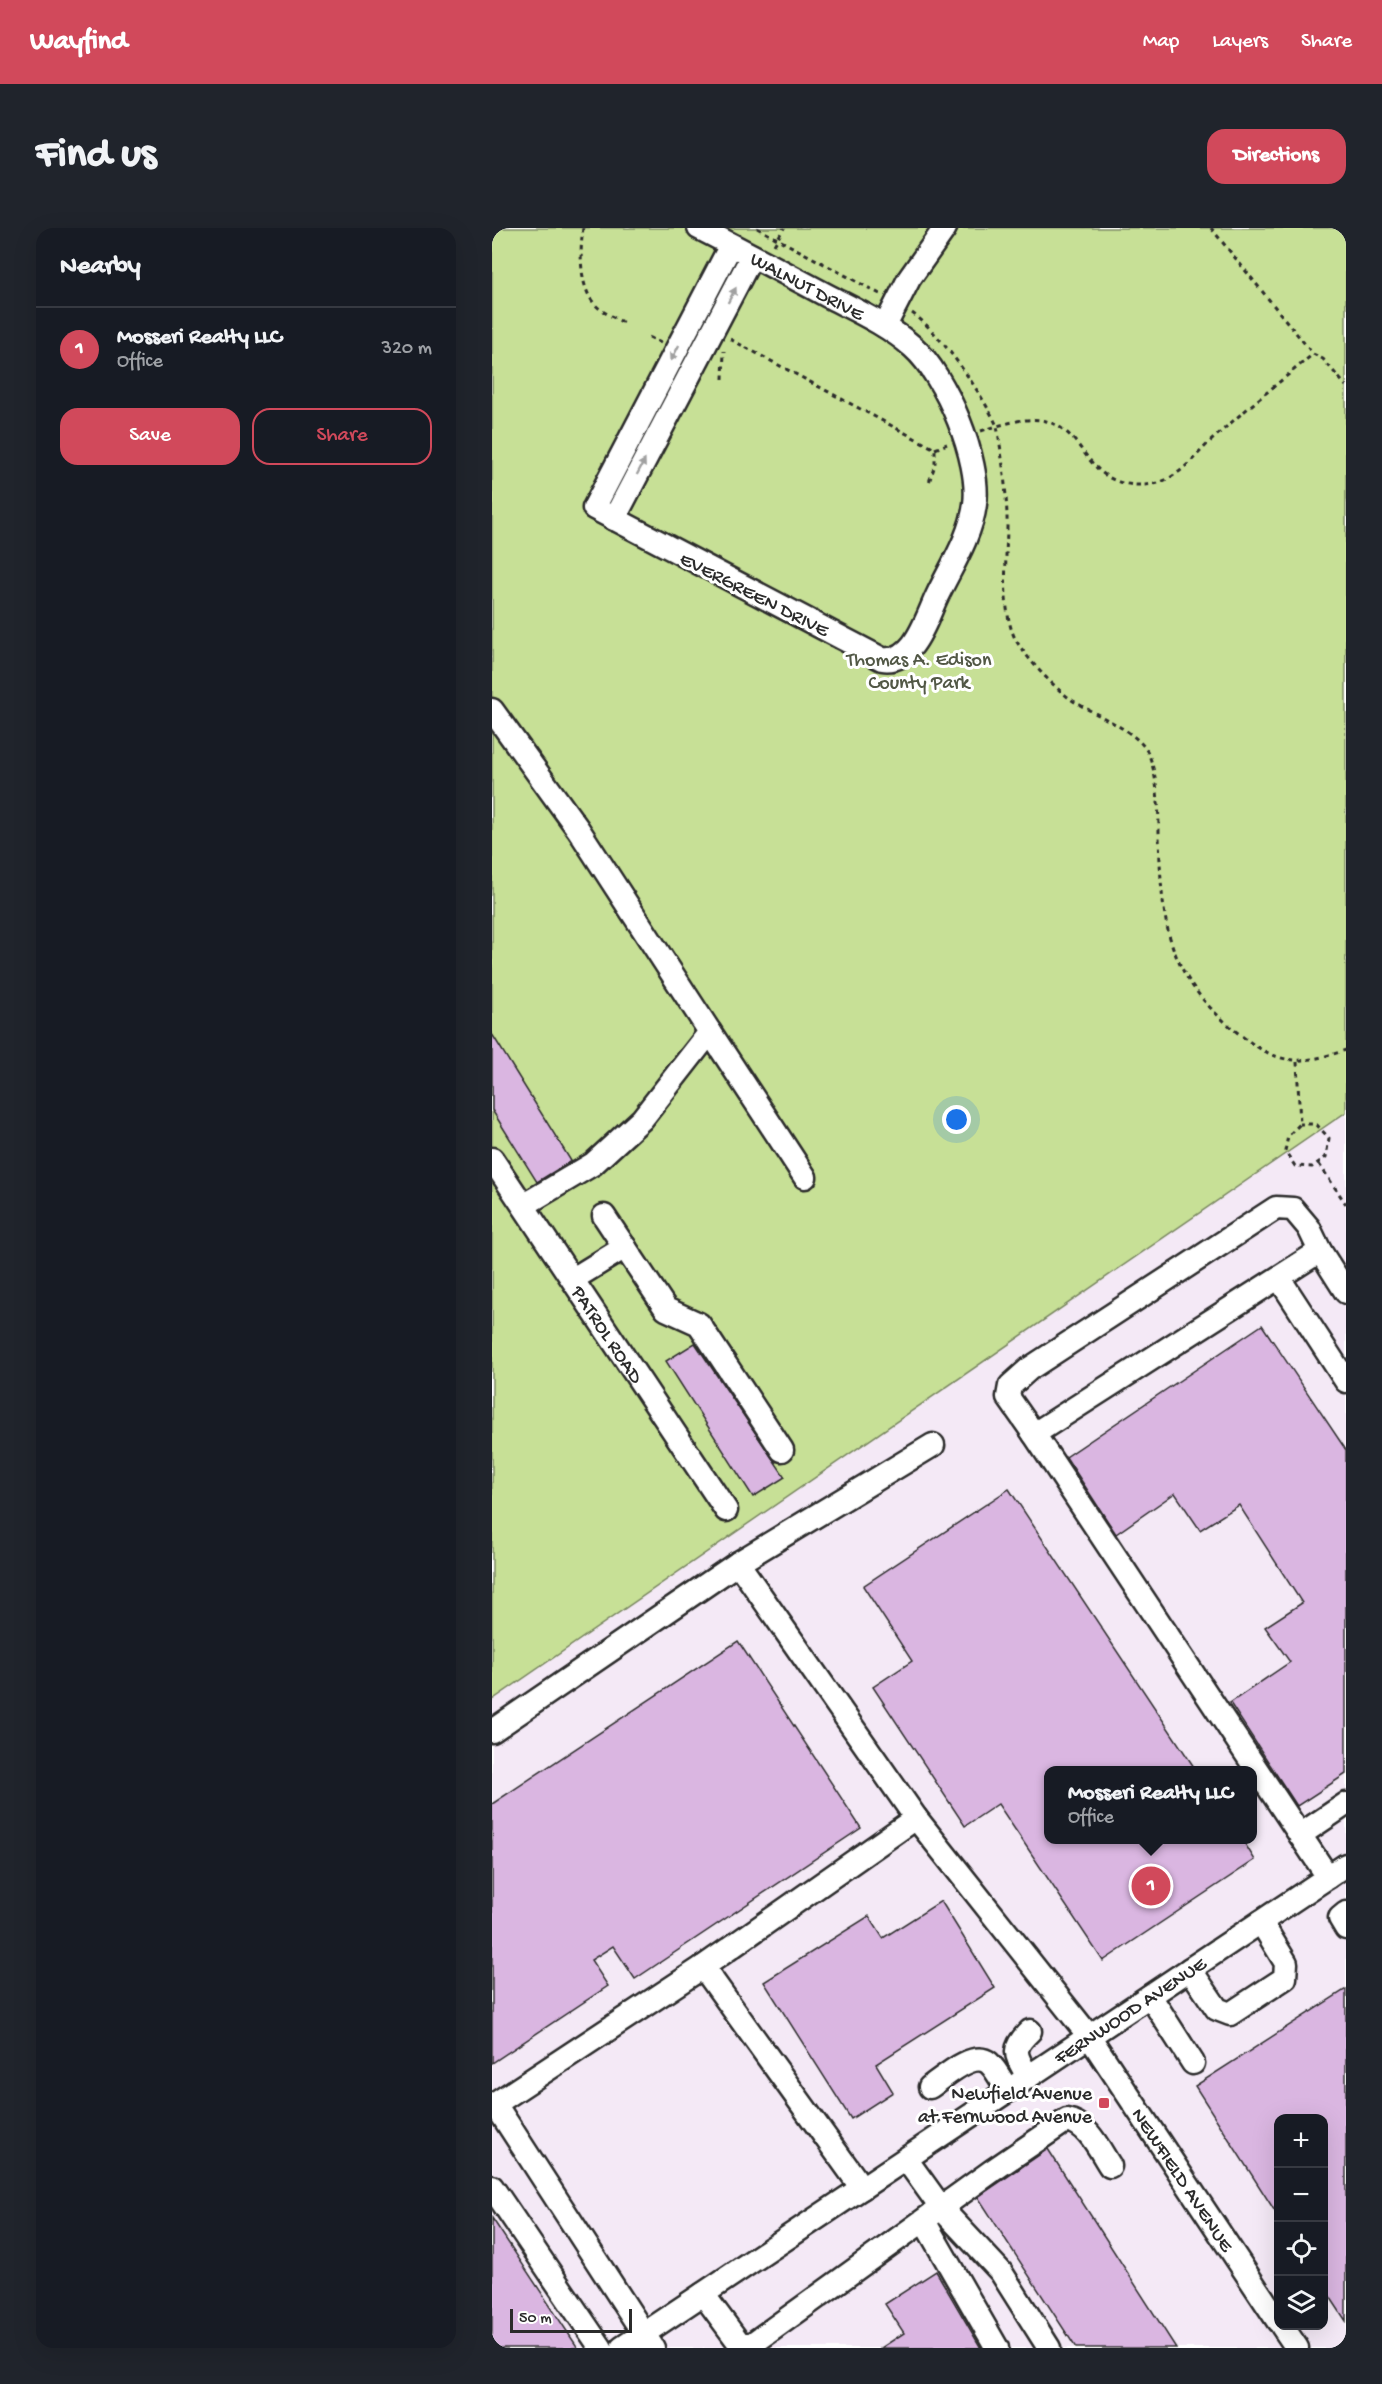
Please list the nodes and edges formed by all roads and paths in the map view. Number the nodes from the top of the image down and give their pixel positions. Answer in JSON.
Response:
{"nodes":[{"id":1,"x":583,"y":228,"type":"edge"},
{"id":2,"x":699,"y":228,"type":"edge"},
{"id":3,"x":757,"y":228,"type":"edge"},
{"id":4,"x":784,"y":228,"type":"edge"},
{"id":5,"x":945,"y":228,"type":"edge"},
{"id":6,"x":1211,"y":228,"type":"edge"},
{"id":7,"x":778,"y":238,"type":"junction"},
{"id":8,"x":731,"y":245,"type":"junction"},
{"id":9,"x":762,"y":253,"type":"junction"},
{"id":10,"x":884,"y":296,"type":"dead end"},
{"id":11,"x":906,"y":309,"type":"dead end"},
{"id":12,"x":624,"y":323,"type":"dead end"},
{"id":13,"x":885,"y":326,"type":"junction"},
{"id":14,"x":726,"y":336,"type":"dead end"},
{"id":15,"x":1313,"y":354,"type":"junction"},
{"id":16,"x":1346,"y":386,"type":"edge"},
{"id":17,"x":997,"y":426,"type":"junction"},
{"id":18,"x":980,"y":432,"type":"dead end"},
{"id":19,"x":929,"y":482,"type":"dead end"},
{"id":20,"x":614,"y":519,"type":"junction"},
{"id":21,"x":492,"y":710,"type":"edge"},
{"id":22,"x":710,"y":1032,"type":"junction"},
{"id":23,"x":1346,"y":1050,"type":"edge"},
{"id":24,"x":1298,"y":1062,"type":"junction"},
{"id":25,"x":1300,"y":1124,"type":"junction"},
{"id":26,"x":492,"y":1158,"type":"edge"},
{"id":27,"x":1319,"y":1164,"type":"junction"},
{"id":28,"x":805,"y":1177,"type":"dead end"},
{"id":29,"x":1346,"y":1204,"type":"edge"},
{"id":30,"x":524,"y":1205,"type":"junction"},
{"id":31,"x":604,"y":1216,"type":"dead end"},
{"id":32,"x":625,"y":1247,"type":"junction"},
{"id":33,"x":1320,"y":1251,"type":"junction"},
{"id":34,"x":1279,"y":1278,"type":"junction"},
{"id":35,"x":573,"y":1279,"type":"junction"},
{"id":36,"x":1346,"y":1292,"type":"edge"},
{"id":37,"x":1346,"y":1381,"type":"edge"},
{"id":38,"x":1034,"y":1434,"type":"junction"},
{"id":39,"x":933,"y":1445,"type":"dead end"},
{"id":40,"x":782,"y":1450,"type":"dead end"},
{"id":41,"x":726,"y":1510,"type":"dead end"},
{"id":42,"x":738,"y":1563,"type":"junction"},
{"id":43,"x":492,"y":1731,"type":"edge"},
{"id":44,"x":1254,"y":1766,"type":"edge"},
{"id":45,"x":1257,"y":1770,"type":"edge"},
{"id":46,"x":1346,"y":1804,"type":"edge"},
{"id":47,"x":916,"y":1818,"type":"junction"},
{"id":48,"x":1300,"y":1835,"type":"junction"},
{"id":49,"x":1341,"y":1869,"type":"edge"},
{"id":50,"x":1346,"y":1913,"type":"edge"},
{"id":51,"x":1261,"y":1922,"type":"junction"},
{"id":52,"x":1346,"y":1928,"type":"edge"},
{"id":53,"x":703,"y":1966,"type":"junction"},
{"id":54,"x":1190,"y":1969,"type":"junction"},
{"id":55,"x":1150,"y":1996,"type":"junction"},
{"id":56,"x":1030,"y":2031,"type":"dead end"},
{"id":57,"x":1089,"y":2036,"type":"junction"},
{"id":58,"x":1193,"y":2063,"type":"dead end"},
{"id":59,"x":1028,"y":2077,"type":"junction"},
{"id":60,"x":930,"y":2087,"type":"dead end"},
{"id":61,"x":1008,"y":2091,"type":"junction"},
{"id":62,"x":906,"y":2159,"type":"junction"},
{"id":63,"x":1110,"y":2166,"type":"dead end"},
{"id":64,"x":492,"y":2187,"type":"edge"},
{"id":65,"x":862,"y":2188,"type":"junction"},
{"id":66,"x":933,"y":2215,"type":"junction"},
{"id":67,"x":704,"y":2294,"type":"junction"},
{"id":68,"x":1274,"y":2315,"type":"edge"},
{"id":69,"x":1285,"y":2330,"type":"edge"},
{"id":70,"x":649,"y":2341,"type":"edge"},
{"id":71,"x":601,"y":2348,"type":"edge"},
{"id":72,"x":622,"y":2348,"type":"edge"},
{"id":73,"x":997,"y":2348,"type":"edge"},
{"id":74,"x":1049,"y":2348,"type":"edge"},
{"id":75,"x":1297,"y":2348,"type":"edge"}],
"edges":[{"from":1,"to":12,"type":"path"},
{"from":2,"to":8,"type":"street","name":"WALNUT DRIVE"},
{"from":3,"to":7,"type":"path"},
{"from":4,"to":7,"type":"path"},
{"from":5,"to":13,"type":"street"},
{"from":6,"to":15,"type":"path"},
{"from":7,"to":9,"type":"path"},
{"from":7,"to":10,"type":"path"},
{"from":8,"to":9,"type":"street","name":"WALNUT DRIVE"},
{"from":8,"to":20,"type":"street","name":"EVERGREEN DRIVE","one_way":true},
{"from":9,"to":13,"type":"street","name":"WALNUT DRIVE"},
{"from":20,"to":9,"type":"street","one_way":true},
{"from":11,"to":17,"type":"path"},
{"from":13,"to":20,"type":"street","name":"EVERGREEN DRIVE"},
{"from":14,"to":19,"type":"path"},
{"from":15,"to":16,"type":"path"},
{"from":15,"to":17,"type":"path"},
{"from":17,"to":18,"type":"path"},
{"from":17,"to":24,"type":"path"},
{"from":21,"to":22,"type":"street"},
{"from":22,"to":28,"type":"street"},
{"from":22,"to":30,"type":"street"},
{"from":23,"to":24,"type":"path"},
{"from":24,"to":25,"type":"path"},
{"from":25,"to":27,"type":"path"},
{"from":25,"to":27,"type":"path"},
{"from":26,"to":30,"type":"street","name":"PATROL ROAD"},
{"from":27,"to":29,"type":"path"},
{"from":30,"to":35,"type":"street","name":"PATROL ROAD"},
{"from":31,"to":32,"type":"street"},
{"from":32,"to":35,"type":"street"},
{"from":32,"to":40,"type":"street"},
{"from":33,"to":34,"type":"street"},
{"from":33,"to":36,"type":"street"},
{"from":33,"to":38,"type":"street"},
{"from":34,"to":37,"type":"street"},
{"from":34,"to":38,"type":"street"},
{"from":35,"to":41,"type":"street","name":"PATROL ROAD"},
{"from":38,"to":44,"type":"street"},
{"from":39,"to":42,"type":"street"},
{"from":42,"to":43,"type":"street"},
{"from":42,"to":47,"type":"street","name":"NEWFIELD AVENUE"},
{"from":45,"to":48,"type":"street"},
{"from":46,"to":48,"type":"street"},
{"from":47,"to":53,"type":"street"},
{"from":47,"to":57,"type":"street","name":"NEWFIELD AVENUE"},
{"from":48,"to":49,"type":"street"},
{"from":49,"to":51,"type":"street","name":"FERNWOOD AVENUE"},
{"from":50,"to":52,"type":"street"},
{"from":51,"to":54,"type":"street","name":"FERNWOOD AVENUE"},
{"from":51,"to":54,"type":"street"},
{"from":53,"to":65,"type":"street"},
{"from":53,"to":70,"type":"street"},
{"from":54,"to":55,"type":"street","name":"FERNWOOD AVENUE"},
{"from":55,"to":57,"type":"street","name":"FERNWOOD AVENUE"},
{"from":55,"to":58,"type":"street"},
{"from":56,"to":59,"type":"street"},
{"from":57,"to":59,"type":"street","name":"FERNWOOD AVENUE"},
{"from":57,"to":68,"type":"street","name":"NEWFIELD AVENUE"},
{"from":59,"to":61,"type":"street","name":"FERNWOOD AVENUE"},
{"from":60,"to":61,"type":"street"},
{"from":61,"to":62,"type":"street","name":"FERNWOOD AVENUE"},
{"from":62,"to":65,"type":"street","name":"FERNWOOD AVENUE"},
{"from":62,"to":66,"type":"street"},
{"from":63,"to":66,"type":"street"},
{"from":64,"to":71,"type":"street"},
{"from":65,"to":67,"type":"street","name":"FERNWOOD AVENUE"},
{"from":66,"to":67,"type":"street"},
{"from":66,"to":73,"type":"street"},
{"from":66,"to":74,"type":"street"},
{"from":67,"to":70,"type":"street","name":"FERNWOOD AVENUE"},
{"from":69,"to":75,"type":"street"},
{"from":70,"to":72,"type":"street","name":"FERNWOOD AVENUE"}]}
